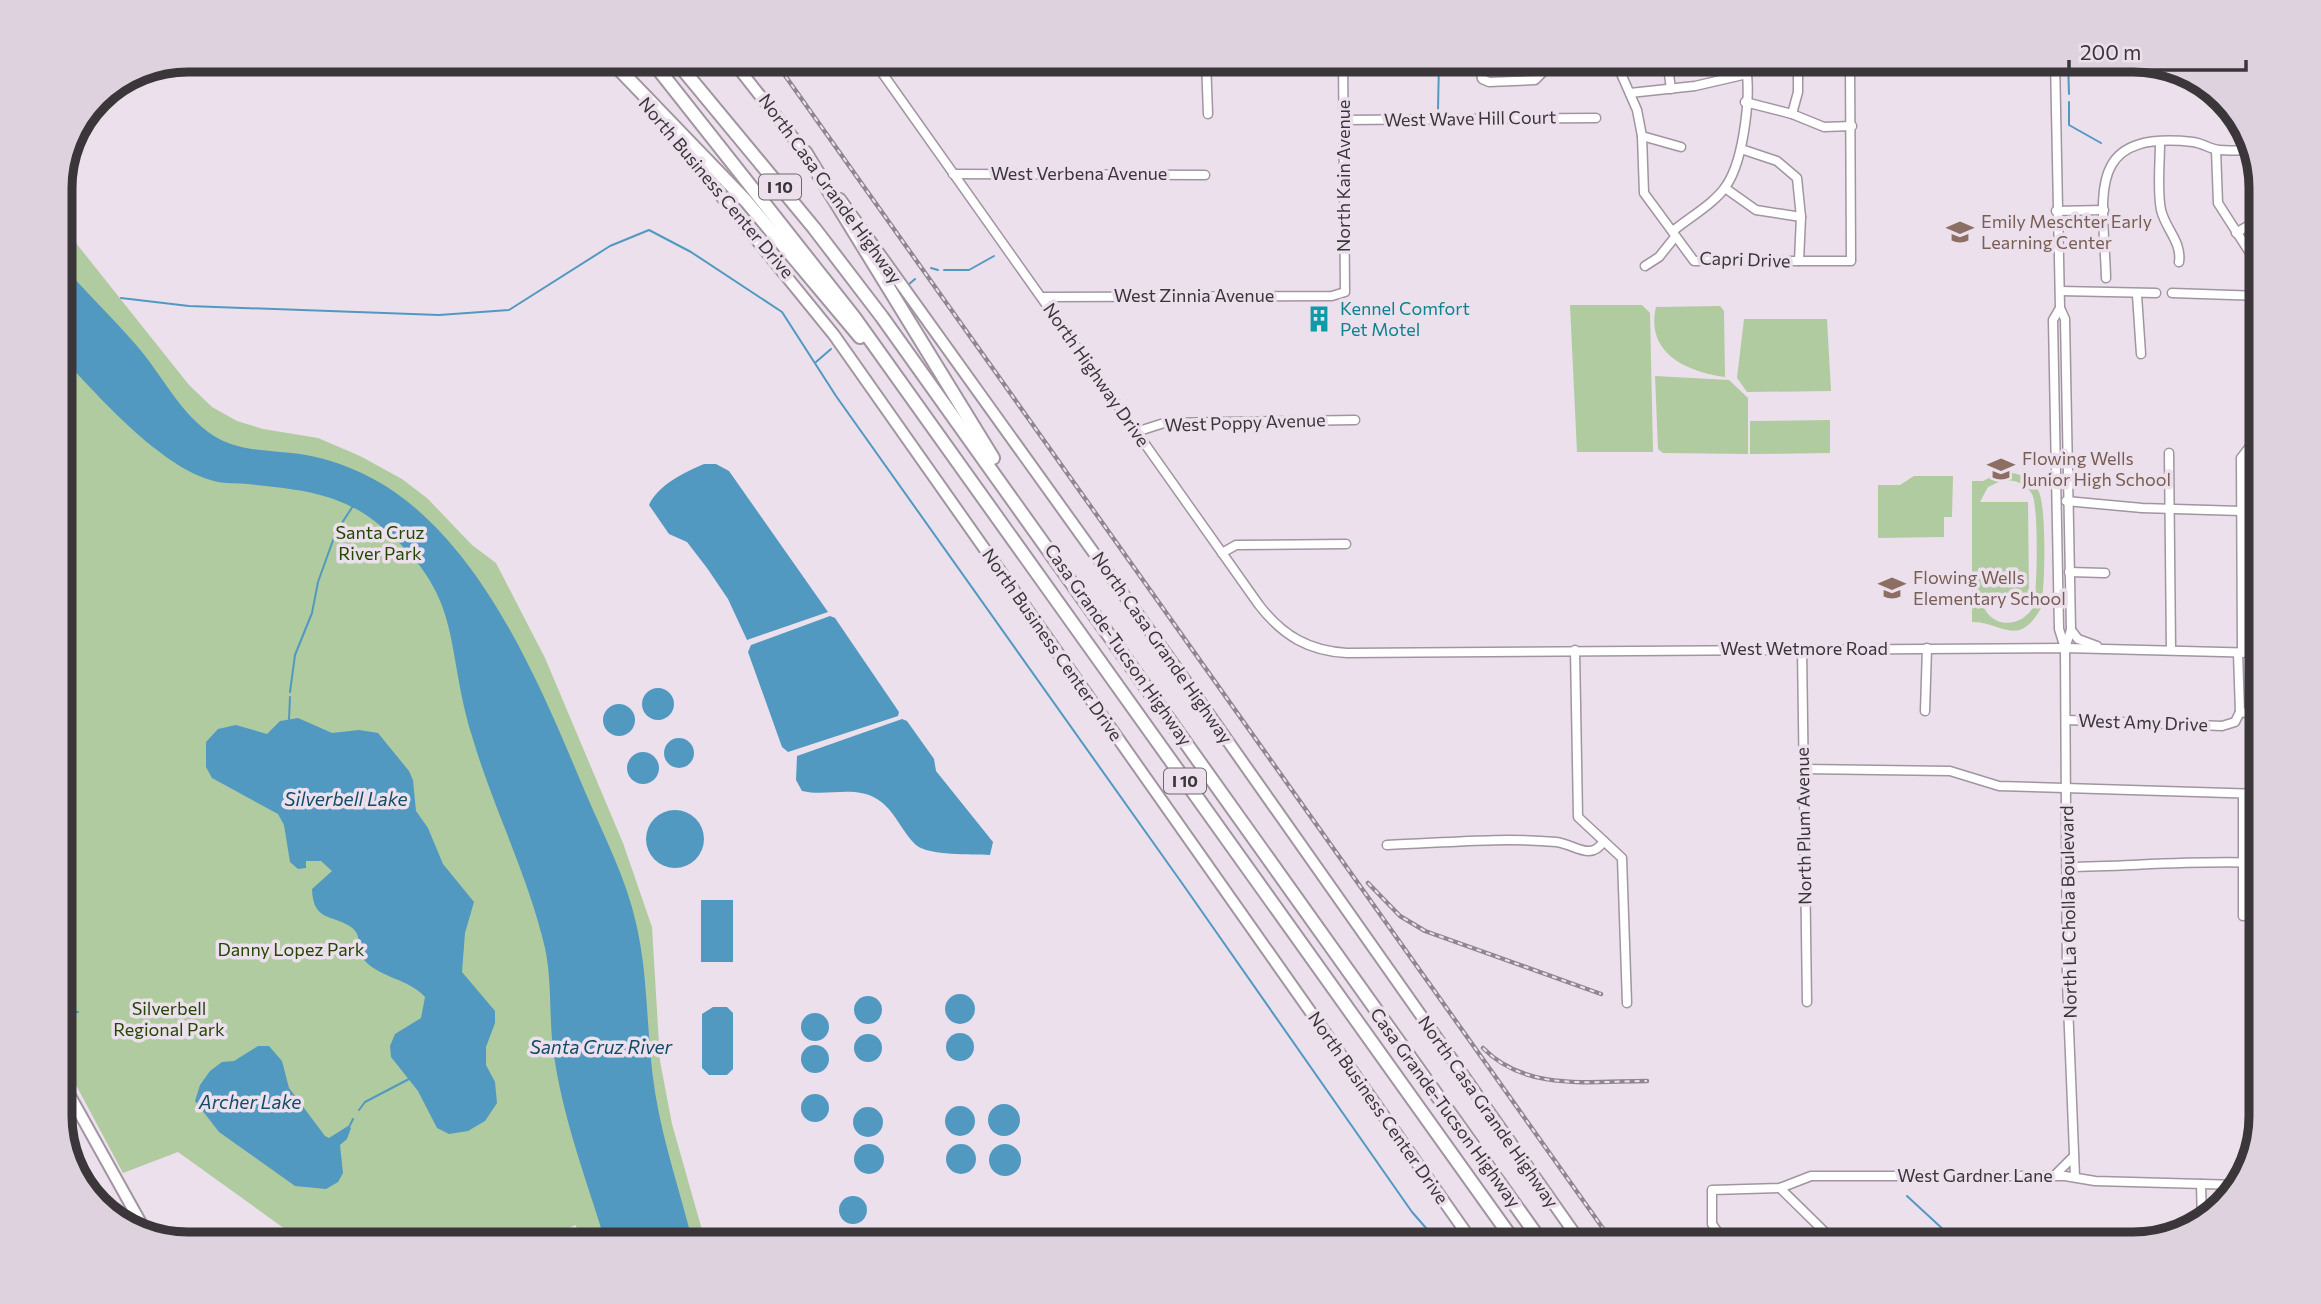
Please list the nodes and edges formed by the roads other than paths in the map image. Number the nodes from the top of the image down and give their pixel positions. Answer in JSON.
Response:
{"nodes":[{"id":1,"x":620,"y":72,"type":"edge"},
{"id":2,"x":622,"y":72,"type":"edge"},
{"id":3,"x":661,"y":72,"type":"edge"},
{"id":4,"x":685,"y":72,"type":"edge"},
{"id":5,"x":742,"y":72,"type":"edge"},
{"id":6,"x":882,"y":72,"type":"edge"},
{"id":7,"x":1206,"y":72,"type":"edge"},
{"id":8,"x":1343,"y":72,"type":"edge"},
{"id":9,"x":1481,"y":72,"type":"edge"},
{"id":10,"x":1542,"y":72,"type":"edge"},
{"id":11,"x":1620,"y":72,"type":"edge"},
{"id":12,"x":1669,"y":72,"type":"edge"},
{"id":13,"x":1798,"y":72,"type":"edge"},
{"id":14,"x":1850,"y":72,"type":"edge"},
{"id":15,"x":2054,"y":72,"type":"edge"},
{"id":16,"x":1747,"y":74,"type":"joint"},
{"id":17,"x":1671,"y":89,"type":"junction"},
{"id":18,"x":1630,"y":93,"type":"junction"},
{"id":19,"x":1745,"y":102,"type":"junction"},
{"id":20,"x":1208,"y":114,"type":"dead end"},
{"id":21,"x":1792,"y":114,"type":"junction"},
{"id":22,"x":1596,"y":118,"type":"dead end"},
{"id":23,"x":1344,"y":120,"type":"junction"},
{"id":24,"x":1852,"y":126,"type":"junction"},
{"id":25,"x":1642,"y":136,"type":"junction"},
{"id":26,"x":2160,"y":142,"type":"junction"},
{"id":27,"x":2110,"y":146,"type":"dead end"},
{"id":28,"x":1681,"y":147,"type":"dead end"},
{"id":29,"x":1741,"y":149,"type":"junction"},
{"id":30,"x":2216,"y":150,"type":"junction"},
{"id":31,"x":2243,"y":150,"type":"edge"},
{"id":32,"x":805,"y":152,"type":"junction"},
{"id":33,"x":2118,"y":155,"type":"junction"},
{"id":34,"x":953,"y":174,"type":"junction"},
{"id":35,"x":1205,"y":175,"type":"dead end"},
{"id":36,"x":1725,"y":188,"type":"junction"},
{"id":37,"x":2104,"y":210,"type":"junction"},
{"id":38,"x":2056,"y":211,"type":"junction"},
{"id":39,"x":1801,"y":217,"type":"junction"},
{"id":40,"x":2249,"y":225,"type":"edge"},
{"id":41,"x":2236,"y":233,"type":"junction"},
{"id":42,"x":1674,"y":234,"type":"junction"},
{"id":43,"x":2249,"y":252,"type":"edge"},
{"id":44,"x":1800,"y":261,"type":"junction"},
{"id":45,"x":2179,"y":262,"type":"dead end"},
{"id":46,"x":1645,"y":265,"type":"dead end"},
{"id":47,"x":2106,"y":278,"type":"dead end"},
{"id":48,"x":2060,"y":291,"type":"junction"},
{"id":49,"x":1345,"y":292,"type":"joint"},
{"id":50,"x":2156,"y":293,"type":"dead end"},
{"id":51,"x":2172,"y":293,"type":"dead end"},
{"id":52,"x":2137,"y":295,"type":"junction"},
{"id":53,"x":2249,"y":296,"type":"edge"},
{"id":54,"x":1042,"y":298,"type":"junction"},
{"id":55,"x":2060,"y":308,"type":"junction"},
{"id":56,"x":2141,"y":354,"type":"dead end"},
{"id":57,"x":921,"y":410,"type":"junction"},
{"id":58,"x":1355,"y":420,"type":"dead end"},
{"id":59,"x":1136,"y":432,"type":"junction"},
{"id":60,"x":2249,"y":448,"type":"edge"},
{"id":61,"x":2169,"y":453,"type":"dead end"},
{"id":62,"x":2057,"y":501,"type":"junction"},
{"id":63,"x":2068,"y":501,"type":"junction"},
{"id":64,"x":2169,"y":510,"type":"junction"},
{"id":65,"x":2241,"y":511,"type":"junction"},
{"id":66,"x":1034,"y":528,"type":"junction"},
{"id":67,"x":1346,"y":544,"type":"dead end"},
{"id":68,"x":1222,"y":553,"type":"junction"},
{"id":69,"x":2069,"y":572,"type":"junction"},
{"id":70,"x":2105,"y":573,"type":"dead end"},
{"id":71,"x":2071,"y":630,"type":"junction"},
{"id":72,"x":1927,"y":648,"type":"junction"},
{"id":73,"x":2066,"y":648,"type":"junction"},
{"id":74,"x":2105,"y":648,"type":"junction"},
{"id":75,"x":1802,"y":649,"type":"junction"},
{"id":76,"x":1575,"y":650,"type":"junction"},
{"id":77,"x":2171,"y":650,"type":"junction"},
{"id":78,"x":1347,"y":653,"type":"joint"},
{"id":79,"x":2240,"y":653,"type":"junction"},
{"id":80,"x":2249,"y":653,"type":"edge"},
{"id":81,"x":1925,"y":711,"type":"dead end"},
{"id":82,"x":2240,"y":712,"type":"junction"},
{"id":83,"x":2249,"y":713,"type":"edge"},
{"id":84,"x":2067,"y":720,"type":"junction"},
{"id":85,"x":1803,"y":769,"type":"junction"},
{"id":86,"x":2068,"y":789,"type":"junction"},
{"id":87,"x":2243,"y":794,"type":"junction"},
{"id":88,"x":2249,"y":794,"type":"edge"},
{"id":89,"x":1604,"y":841,"type":"junction"},
{"id":90,"x":1387,"y":845,"type":"dead end"},
{"id":91,"x":2244,"y":862,"type":"junction"},
{"id":92,"x":2249,"y":862,"type":"edge"},
{"id":93,"x":2068,"y":867,"type":"junction"},
{"id":94,"x":2244,"y":916,"type":"dead end"},
{"id":95,"x":1807,"y":1002,"type":"dead end"},
{"id":96,"x":1627,"y":1003,"type":"dead end"},
{"id":97,"x":72,"y":1100,"type":"edge"},
{"id":98,"x":2074,"y":1156,"type":"junction"},
{"id":99,"x":2054,"y":1176,"type":"junction"},
{"id":100,"x":2075,"y":1177,"type":"junction"},
{"id":101,"x":2201,"y":1184,"type":"junction"},
{"id":102,"x":2227,"y":1185,"type":"edge"},
{"id":103,"x":1780,"y":1188,"type":"junction"},
{"id":104,"x":2202,"y":1210,"type":"edge"},
{"id":105,"x":140,"y":1222,"type":"edge"},
{"id":106,"x":1466,"y":1232,"type":"edge"},
{"id":107,"x":1507,"y":1232,"type":"edge"},
{"id":108,"x":1534,"y":1232,"type":"edge"},
{"id":109,"x":1574,"y":1232,"type":"edge"},
{"id":110,"x":1718,"y":1232,"type":"edge"},
{"id":111,"x":1825,"y":1232,"type":"edge"}],
"edges":[{"from":1,"to":106,"type":"main road","name":"North Business Center Drive"},
{"from":2,"to":57,"type":"highway"},
{"from":3,"to":57,"type":"highway","name":"Casa Grande-Tucson Highway","number":"I 10"},
{"from":4,"to":66,"type":"highway","name":"Casa Grande-Tucson Highway","number":"I 10"},
{"from":5,"to":32,"type":"main road","name":"North Casa Grande Highway"},
{"from":6,"to":34,"type":"street","name":"North Highway Drive"},
{"from":7,"to":20,"type":"street"},
{"from":8,"to":23,"type":"street","name":"North Kain Avenue"},
{"from":9,"to":10,"type":"street"},
{"from":11,"to":18,"type":"street","name":"Capri Drive"},
{"from":12,"to":17,"type":"street"},
{"from":13,"to":21,"type":"street"},
{"from":14,"to":24,"type":"street"},
{"from":15,"to":38,"type":"street","name":"North La Cholla Boulevard"},
{"from":16,"to":17,"type":"street"},
{"from":16,"to":19,"type":"street"},
{"from":17,"to":18,"type":"street"},
{"from":18,"to":25,"type":"street","name":"Capri Drive"},
{"from":19,"to":21,"type":"street"},
{"from":19,"to":29,"type":"street"},
{"from":21,"to":24,"type":"street"},
{"from":22,"to":23,"type":"street","name":"West Wave Hill Court"},
{"from":23,"to":49,"type":"street","name":"North Kain Avenue"},
{"from":24,"to":44,"type":"street","name":"Capri Drive"},
{"from":25,"to":28,"type":"street"},
{"from":25,"to":42,"type":"street","name":"Capri Drive"},
{"from":26,"to":30,"type":"street"},
{"from":26,"to":33,"type":"street"},
{"from":26,"to":45,"type":"street"},
{"from":27,"to":33,"type":"street"},
{"from":29,"to":36,"type":"street"},
{"from":29,"to":39,"type":"street"},
{"from":30,"to":31,"type":"street"},
{"from":30,"to":41,"type":"street"},
{"from":32,"to":66,"type":"highway"},
{"from":32,"to":109,"type":"main road","name":"North Casa Grande Highway"},
{"from":33,"to":37,"type":"street"},
{"from":34,"to":35,"type":"street","name":"West Verbena Avenue"},
{"from":34,"to":54,"type":"street","name":"North Highway Drive"},
{"from":36,"to":39,"type":"street"},
{"from":36,"to":42,"type":"street"},
{"from":37,"to":38,"type":"street"},
{"from":37,"to":47,"type":"street"},
{"from":38,"to":48,"type":"street","name":"North La Cholla Boulevard"},
{"from":39,"to":44,"type":"street"},
{"from":40,"to":41,"type":"street"},
{"from":41,"to":43,"type":"street"},
{"from":42,"to":44,"type":"street","name":"Capri Drive"},
{"from":42,"to":46,"type":"street"},
{"from":48,"to":52,"type":"street"},
{"from":48,"to":55,"type":"street","name":"North La Cholla Boulevard"},
{"from":49,"to":54,"type":"street","name":"West Zinnia Avenue"},
{"from":50,"to":52,"type":"street"},
{"from":51,"to":53,"type":"street"},
{"from":52,"to":56,"type":"street"},
{"from":54,"to":59,"type":"street","name":"North Highway Drive"},
{"from":55,"to":62,"type":"street","name":"North La Cholla Boulevard"},
{"from":55,"to":63,"type":"street","name":"North La Cholla Boulevard"},
{"from":57,"to":107,"type":"highway","name":"Casa Grande-Tucson Highway","number":"I 10"},
{"from":58,"to":59,"type":"street","name":"West Poppy Avenue"},
{"from":59,"to":68,"type":"street","name":"North Highway Drive"},
{"from":60,"to":65,"type":"street"},
{"from":61,"to":64,"type":"street"},
{"from":62,"to":63,"type":"street"},
{"from":62,"to":73,"type":"street","name":"North La Cholla Boulevard"},
{"from":63,"to":64,"type":"street"},
{"from":63,"to":69,"type":"street","name":"North La Cholla Boulevard"},
{"from":64,"to":65,"type":"street"},
{"from":64,"to":77,"type":"street"},
{"from":65,"to":79,"type":"street"},
{"from":66,"to":108,"type":"highway","name":"Casa Grande-Tucson Highway","number":"I 10"},
{"from":67,"to":68,"type":"street"},
{"from":68,"to":78,"type":"street","name":"North Highway Drive"},
{"from":69,"to":70,"type":"street"},
{"from":69,"to":71,"type":"street","name":"North La Cholla Boulevard"},
{"from":71,"to":73,"type":"street","name":"North La Cholla Boulevard"},
{"from":71,"to":74,"type":"street"},
{"from":72,"to":73,"type":"street","name":"West Wetmore Road"},
{"from":72,"to":75,"type":"street","name":"West Wetmore Road"},
{"from":72,"to":81,"type":"street"},
{"from":73,"to":74,"type":"street","name":"West Wetmore Road"},
{"from":73,"to":84,"type":"street","name":"North La Cholla Boulevard"},
{"from":74,"to":77,"type":"street","name":"West Wetmore Road"},
{"from":75,"to":76,"type":"street","name":"West Wetmore Road"},
{"from":75,"to":85,"type":"street","name":"North Plum Avenue"},
{"from":76,"to":78,"type":"street","name":"West Wetmore Road"},
{"from":76,"to":89,"type":"street"},
{"from":77,"to":79,"type":"street","name":"West Wetmore Road"},
{"from":79,"to":80,"type":"street","name":"West Wetmore Road"},
{"from":79,"to":82,"type":"street"},
{"from":82,"to":83,"type":"street"},
{"from":82,"to":84,"type":"street","name":"West Amy Drive"},
{"from":84,"to":86,"type":"street","name":"North La Cholla Boulevard"},
{"from":85,"to":86,"type":"street"},
{"from":85,"to":95,"type":"street","name":"North Plum Avenue"},
{"from":86,"to":87,"type":"street"},
{"from":86,"to":93,"type":"street","name":"North La Cholla Boulevard"},
{"from":87,"to":88,"type":"street"},
{"from":87,"to":91,"type":"street"},
{"from":89,"to":90,"type":"street"},
{"from":89,"to":96,"type":"street"},
{"from":91,"to":92,"type":"street"},
{"from":91,"to":93,"type":"street"},
{"from":91,"to":94,"type":"street"},
{"from":93,"to":98,"type":"street","name":"North La Cholla Boulevard"},
{"from":97,"to":105,"type":"main road"},
{"from":98,"to":99,"type":"street"},
{"from":98,"to":100,"type":"street","name":"North La Cholla Boulevard"},
{"from":99,"to":100,"type":"street","name":"West Gardner Lane"},
{"from":99,"to":103,"type":"street","name":"West Gardner Lane"},
{"from":100,"to":101,"type":"street","name":"West Gardner Lane"},
{"from":101,"to":102,"type":"street","name":"West Gardner Lane"},
{"from":101,"to":104,"type":"street"},
{"from":103,"to":110,"type":"street","name":"West Gardner Lane"},
{"from":103,"to":111,"type":"street"}]}
